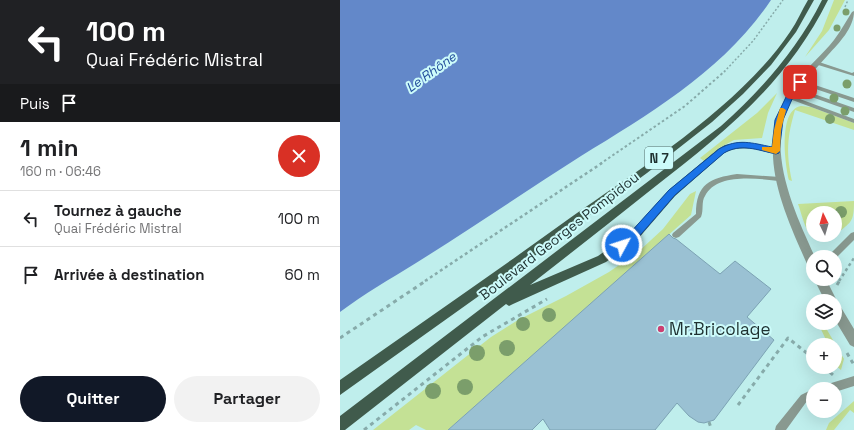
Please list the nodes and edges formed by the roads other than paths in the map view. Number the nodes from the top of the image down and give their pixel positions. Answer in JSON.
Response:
{"nodes":[{"id":1,"x":811,"y":0,"type":"edge"},
{"id":2,"x":824,"y":0,"type":"edge"},
{"id":3,"x":854,"y":13,"type":"edge"},
{"id":4,"x":817,"y":63,"type":"junction"},
{"id":5,"x":854,"y":74,"type":"edge"},
{"id":6,"x":800,"y":82,"type":"junction"},
{"id":7,"x":794,"y":90,"type":"junction"},
{"id":8,"x":789,"y":97,"type":"junction"},
{"id":9,"x":854,"y":100,"type":"edge"},
{"id":10,"x":854,"y":110,"type":"edge"},
{"id":11,"x":854,"y":121,"type":"edge"},
{"id":12,"x":776,"y":151,"type":"junction"},
{"id":13,"x":780,"y":179,"type":"junction"},
{"id":14,"x":676,"y":235,"type":"dead end"},
{"id":15,"x":854,"y":235,"type":"edge"},
{"id":16,"x":807,"y":250,"type":"edge"},
{"id":17,"x":839,"y":250,"type":"edge"},
{"id":18,"x":826,"y":286,"type":"edge"},
{"id":19,"x":833,"y":294,"type":"edge"},
{"id":20,"x":495,"y":306,"type":"junction"},
{"id":21,"x":842,"y":320,"type":"edge"},
{"id":22,"x":854,"y":341,"type":"edge"},
{"id":23,"x":854,"y":381,"type":"edge"},
{"id":24,"x":842,"y":385,"type":"edge"},
{"id":25,"x":340,"y":388,"type":"edge"},
{"id":26,"x":806,"y":397,"type":"edge"},
{"id":27,"x":340,"y":425,"type":"edge"},
{"id":28,"x":780,"y":430,"type":"edge"}],
"edges":[{"from":1,"to":25,"type":"main road","name":"Boulevard Georges Pompidou","number":"N 7"},
{"from":2,"to":20,"type":"main road","name":"Boulevard Georges Pompidou","number":"N 7"},
{"from":3,"to":4,"type":"street"},
{"from":4,"to":5,"type":"lane"},
{"from":4,"to":6,"type":"street"},
{"from":6,"to":7,"type":"street"},
{"from":6,"to":9,"type":"lane"},
{"from":7,"to":8,"type":"street"},
{"from":7,"to":10,"type":"lane"},
{"from":8,"to":11,"type":"lane"},
{"from":8,"to":12,"type":"street"},
{"from":12,"to":13,"type":"street"},
{"from":12,"to":20,"type":"main road"},
{"from":13,"to":14,"type":"lane"},
{"from":13,"to":16,"type":"street"},
{"from":15,"to":17,"type":"lane"},
{"from":18,"to":19,"type":"street"},
{"from":20,"to":27,"type":"main road","name":"Boulevard Georges Pompidou","number":"N 7"},
{"from":21,"to":22,"type":"street"},
{"from":23,"to":24,"type":"lane"},
{"from":26,"to":28,"type":"lane"}]}
